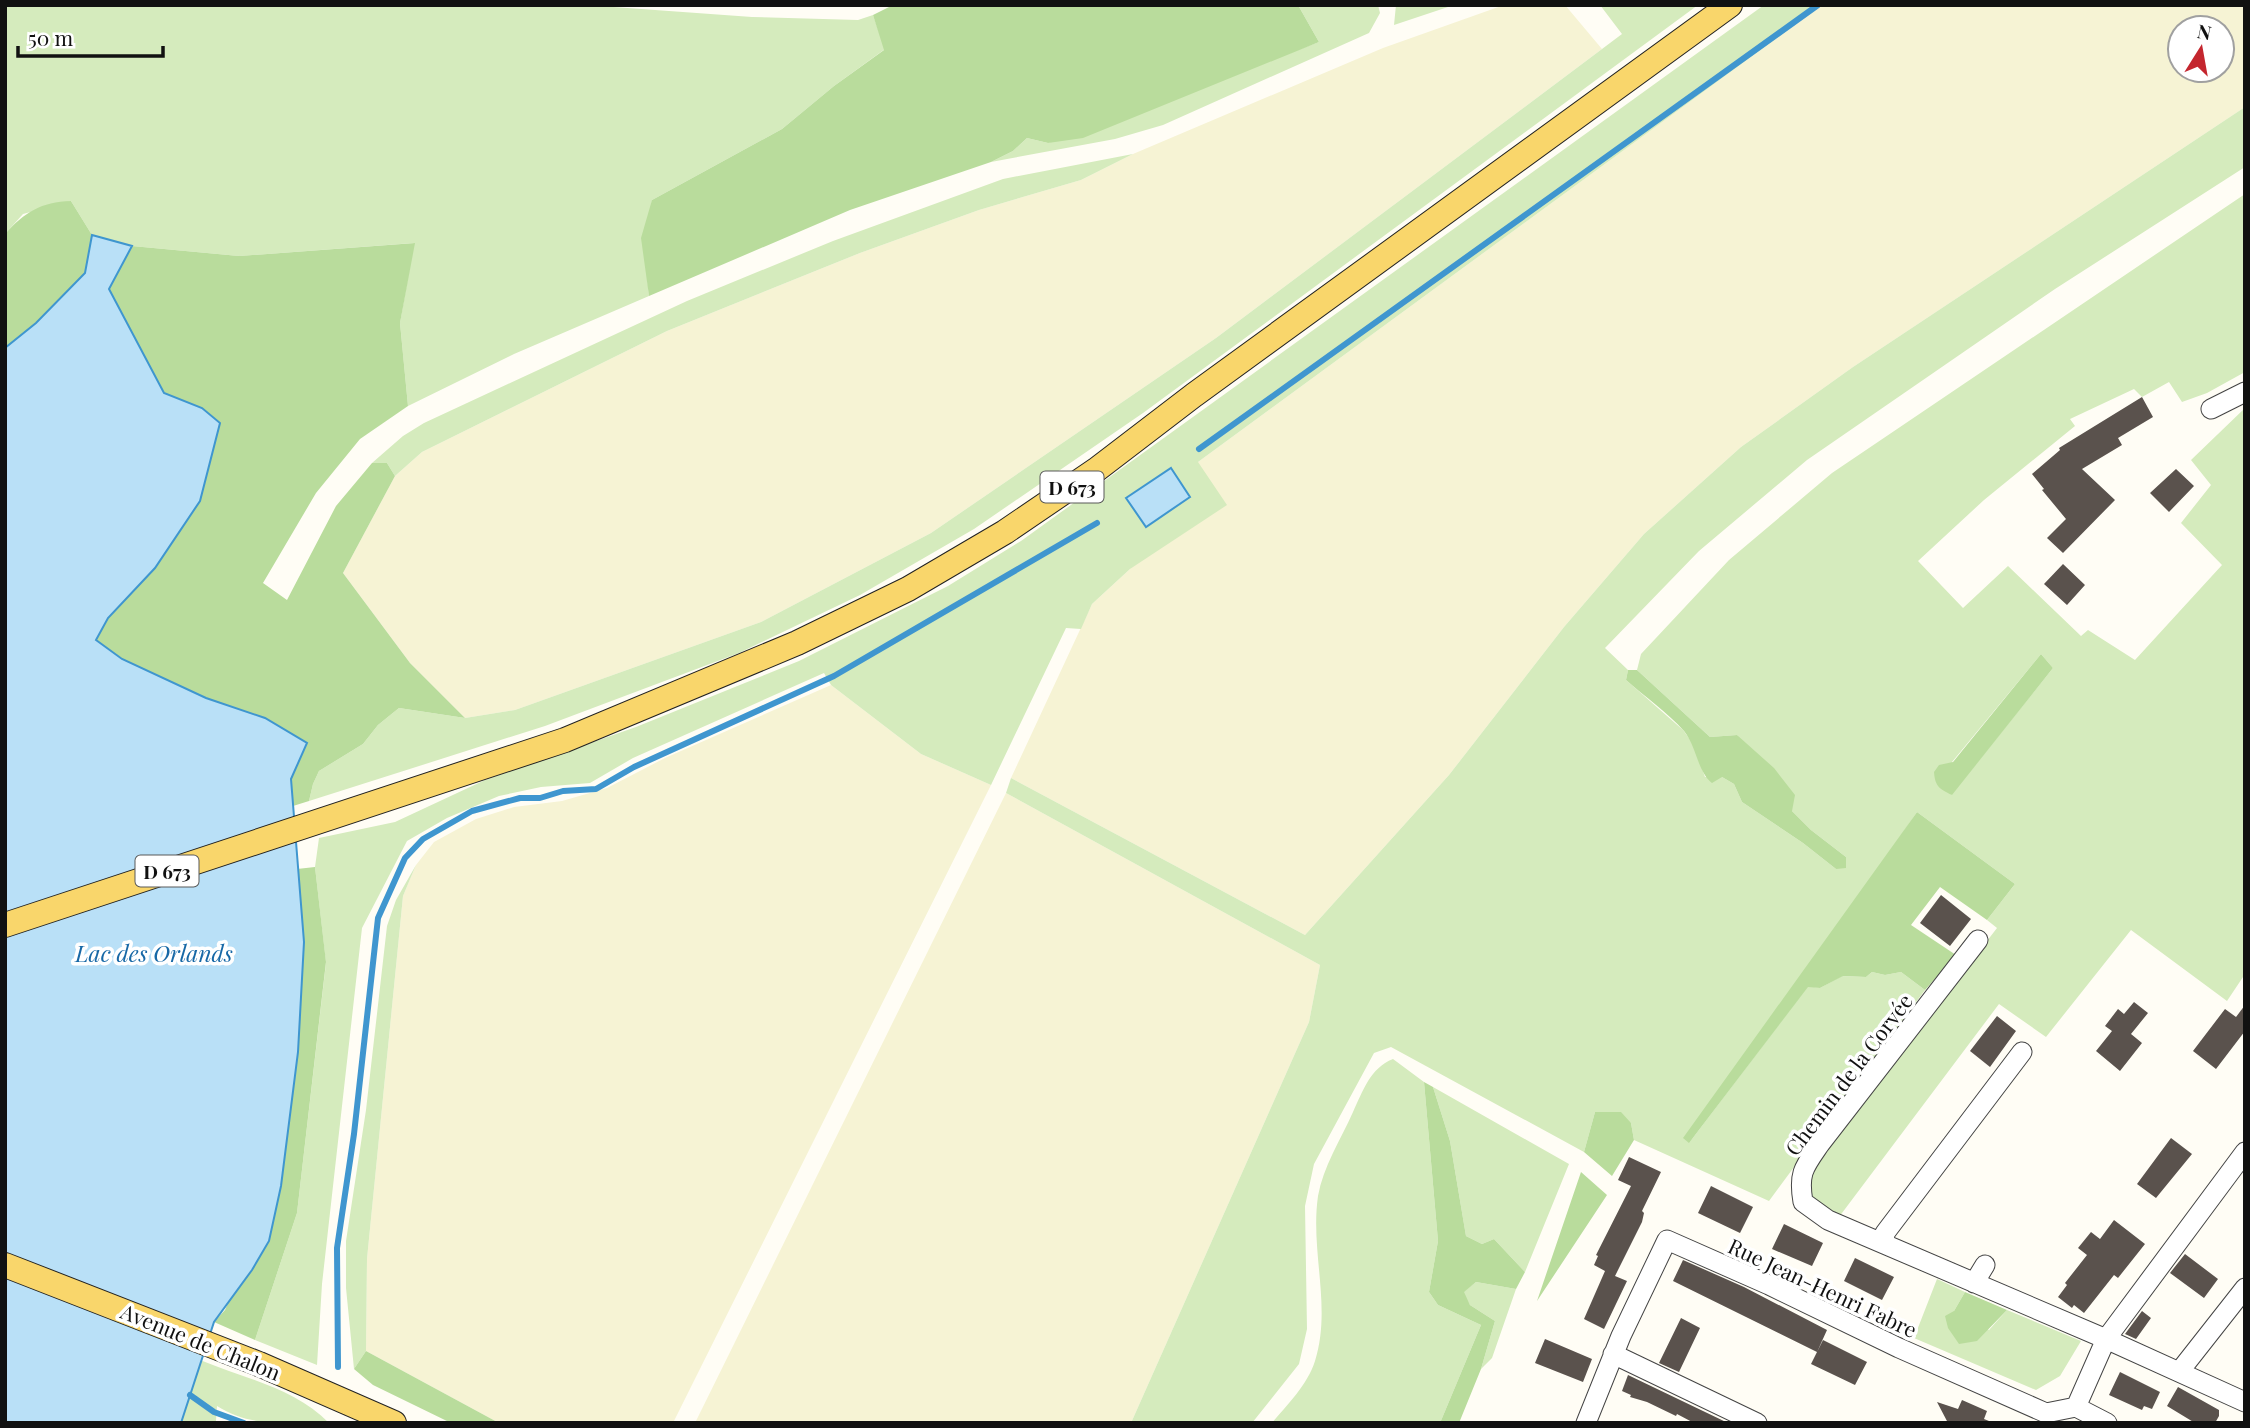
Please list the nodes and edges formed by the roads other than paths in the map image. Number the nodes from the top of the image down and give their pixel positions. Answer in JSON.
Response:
{"nodes":[{"id":1,"x":1730,"y":5,"type":"edge"},
{"id":2,"x":2245,"y":392,"type":"edge"},
{"id":3,"x":2211,"y":409,"type":"dead end"},
{"id":4,"x":5,"y":925,"type":"edge"},
{"id":5,"x":1978,"y":940,"type":"dead end"},
{"id":6,"x":2022,"y":1052,"type":"dead end"},
{"id":7,"x":2245,"y":1152,"type":"edge"},
{"id":8,"x":1884,"y":1244,"type":"junction"},
{"id":9,"x":5,"y":1265,"type":"edge"},
{"id":10,"x":1985,"y":1265,"type":"dead end"},
{"id":11,"x":1974,"y":1283,"type":"junction"},
{"id":12,"x":2245,"y":1288,"type":"edge"},
{"id":13,"x":2106,"y":1339,"type":"junction"},
{"id":14,"x":1613,"y":1354,"type":"junction"},
{"id":15,"x":2179,"y":1372,"type":"junction"},
{"id":16,"x":340,"y":1398,"type":"junction"},
{"id":17,"x":2245,"y":1402,"type":"edge"},
{"id":18,"x":2076,"y":1407,"type":"junction"},
{"id":19,"x":357,"y":1423,"type":"edge"},
{"id":20,"x":394,"y":1423,"type":"edge"},
{"id":21,"x":1586,"y":1423,"type":"edge"},
{"id":22,"x":1757,"y":1423,"type":"edge"},
{"id":23,"x":2108,"y":1423,"type":"edge"}],
"edges":[{"from":1,"to":4,"type":"main road","number":"D 673"},
{"from":2,"to":3,"type":"street"},
{"from":5,"to":8,"type":"street","name":"Chemin de la Corvée"},
{"from":6,"to":8,"type":"street"},
{"from":7,"to":13,"type":"street"},
{"from":8,"to":11,"type":"street","name":"Chemin de la Corvée"},
{"from":9,"to":16,"type":"main road","name":"Avenue de Chalon"},
{"from":10,"to":11,"type":"street"},
{"from":11,"to":13,"type":"street","name":"Chemin de la Corvée"},
{"from":12,"to":15,"type":"street"},
{"from":13,"to":15,"type":"street","name":"Chemin de la Corvée"},
{"from":13,"to":18,"type":"street"},
{"from":14,"to":18,"type":"street","name":"Rue Jean-Henri Fabre"},
{"from":14,"to":21,"type":"street","name":"Rue Jean-Henri Fabre"},
{"from":14,"to":22,"type":"street"},
{"from":15,"to":17,"type":"street","name":"Chemin de la Corvée"},
{"from":16,"to":19,"type":"street"},
{"from":16,"to":20,"type":"main road","name":"Avenue de Chalon"},
{"from":18,"to":23,"type":"street"}]}
